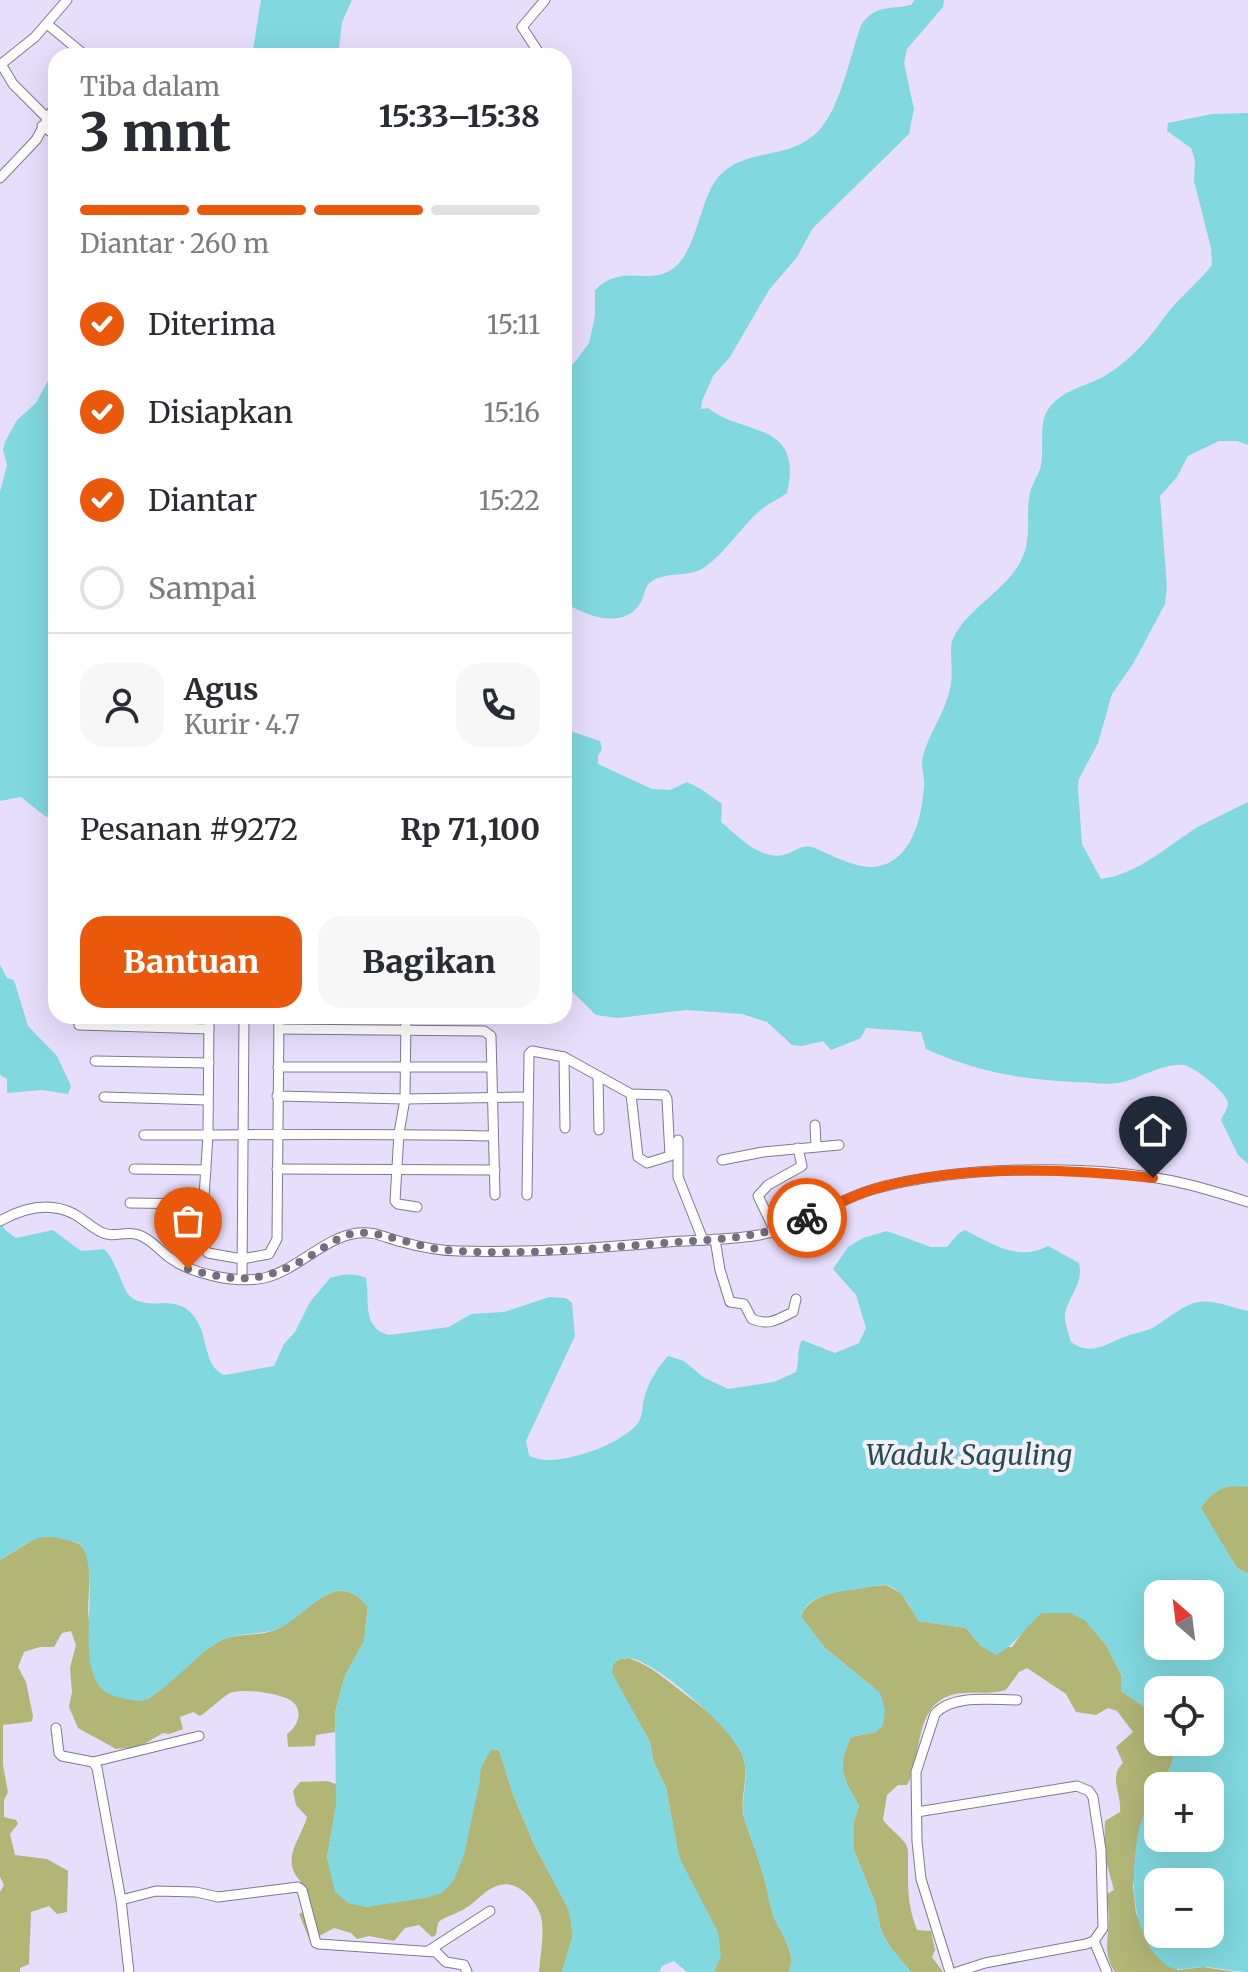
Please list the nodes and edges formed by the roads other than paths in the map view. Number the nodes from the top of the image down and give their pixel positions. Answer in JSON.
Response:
{"nodes":[{"id":1,"x":67,"y":0,"type":"edge"},
{"id":2,"x":545,"y":0,"type":"edge"},
{"id":3,"x":47,"y":24,"type":"junction"},
{"id":4,"x":76,"y":48,"type":"edge"},
{"id":5,"x":536,"y":48,"type":"edge"},
{"id":6,"x":0,"y":64,"type":"edge"},
{"id":7,"x":48,"y":116,"type":"edge"},
{"id":8,"x":44,"y":122,"type":"junction"},
{"id":9,"x":48,"y":126,"type":"edge"},
{"id":10,"x":1,"y":174,"type":"edge"},
{"id":11,"x":209,"y":1024,"type":"edge"},
{"id":12,"x":244,"y":1024,"type":"edge"},
{"id":13,"x":279,"y":1024,"type":"edge"},
{"id":14,"x":406,"y":1024,"type":"edge"},
{"id":15,"x":79,"y":1025,"type":"dead end"},
{"id":16,"x":209,"y":1029,"type":"junction"},
{"id":17,"x":279,"y":1029,"type":"junction"},
{"id":18,"x":405,"y":1032,"type":"junction"},
{"id":19,"x":564,"y":1057,"type":"junction"},
{"id":20,"x":95,"y":1061,"type":"dead end"},
{"id":21,"x":209,"y":1063,"type":"junction"},
{"id":22,"x":278,"y":1067,"type":"junction"},
{"id":23,"x":491,"y":1067,"type":"junction"},
{"id":24,"x":405,"y":1068,"type":"junction"},
{"id":25,"x":598,"y":1077,"type":"junction"},
{"id":26,"x":631,"y":1094,"type":"junction"},
{"id":27,"x":277,"y":1096,"type":"junction"},
{"id":28,"x":104,"y":1097,"type":"dead end"},
{"id":29,"x":491,"y":1097,"type":"junction"},
{"id":30,"x":528,"y":1097,"type":"junction"},
{"id":31,"x":405,"y":1099,"type":"junction"},
{"id":32,"x":207,"y":1100,"type":"junction"},
{"id":33,"x":815,"y":1125,"type":"dead end"},
{"id":34,"x":565,"y":1128,"type":"dead end"},
{"id":35,"x":599,"y":1130,"type":"dead end"},
{"id":36,"x":399,"y":1133,"type":"junction"},
{"id":37,"x":242,"y":1134,"type":"junction"},
{"id":38,"x":144,"y":1135,"type":"dead end"},
{"id":39,"x":208,"y":1135,"type":"junction"},
{"id":40,"x":277,"y":1136,"type":"junction"},
{"id":41,"x":493,"y":1136,"type":"junction"},
{"id":42,"x":678,"y":1140,"type":"dead end"},
{"id":43,"x":839,"y":1145,"type":"dead end"},
{"id":44,"x":816,"y":1147,"type":"junction"},
{"id":45,"x":798,"y":1148,"type":"junction"},
{"id":46,"x":722,"y":1160,"type":"dead end"},
{"id":47,"x":134,"y":1169,"type":"dead end"},
{"id":48,"x":277,"y":1169,"type":"junction"},
{"id":49,"x":397,"y":1169,"type":"junction"},
{"id":50,"x":206,"y":1170,"type":"junction"},
{"id":51,"x":495,"y":1170,"type":"junction"},
{"id":52,"x":495,"y":1195,"type":"dead end"},
{"id":53,"x":527,"y":1195,"type":"dead end"},
{"id":54,"x":1248,"y":1202,"type":"edge"},
{"id":55,"x":130,"y":1203,"type":"dead end"},
{"id":56,"x":204,"y":1204,"type":"junction"},
{"id":57,"x":417,"y":1207,"type":"dead end"},
{"id":58,"x":2,"y":1220,"type":"edge"},
{"id":59,"x":775,"y":1231,"type":"junction"},
{"id":60,"x":715,"y":1239,"type":"junction"},
{"id":61,"x":703,"y":1240,"type":"junction"},
{"id":62,"x":242,"y":1259,"type":"junction"},
{"id":63,"x":242,"y":1279,"type":"junction"},
{"id":64,"x":796,"y":1299,"type":"dead end"},
{"id":65,"x":1017,"y":1700,"type":"dead end"},
{"id":66,"x":56,"y":1728,"type":"dead end"},
{"id":67,"x":199,"y":1736,"type":"dead end"},
{"id":68,"x":93,"y":1762,"type":"junction"},
{"id":69,"x":917,"y":1812,"type":"junction"},
{"id":70,"x":121,"y":1900,"type":"junction"},
{"id":71,"x":490,"y":1911,"type":"dead end"},
{"id":72,"x":1094,"y":1941,"type":"junction"},
{"id":73,"x":428,"y":1951,"type":"junction"},
{"id":74,"x":129,"y":1972,"type":"edge"},
{"id":75,"x":467,"y":1972,"type":"edge"},
{"id":76,"x":950,"y":1972,"type":"edge"},
{"id":77,"x":957,"y":1972,"type":"edge"},
{"id":78,"x":1107,"y":1972,"type":"edge"}],
"edges":[{"from":1,"to":3,"type":"street"},
{"from":2,"to":5,"type":"street"},
{"from":3,"to":4,"type":"street"},
{"from":3,"to":6,"type":"street"},
{"from":6,"to":8,"type":"street"},
{"from":7,"to":8,"type":"street"},
{"from":8,"to":9,"type":"street"},
{"from":8,"to":10,"type":"street"},
{"from":11,"to":16,"type":"street"},
{"from":12,"to":37,"type":"street"},
{"from":13,"to":17,"type":"street"},
{"from":14,"to":18,"type":"street"},
{"from":15,"to":16,"type":"street"},
{"from":16,"to":21,"type":"street"},
{"from":17,"to":18,"type":"street"},
{"from":17,"to":22,"type":"street"},
{"from":18,"to":23,"type":"street"},
{"from":18,"to":24,"type":"street"},
{"from":19,"to":25,"type":"street"},
{"from":19,"to":30,"type":"street"},
{"from":19,"to":34,"type":"street"},
{"from":20,"to":21,"type":"street"},
{"from":21,"to":32,"type":"street"},
{"from":22,"to":24,"type":"street"},
{"from":22,"to":27,"type":"street"},
{"from":23,"to":24,"type":"street"},
{"from":23,"to":29,"type":"street"},
{"from":24,"to":31,"type":"street"},
{"from":25,"to":26,"type":"street"},
{"from":25,"to":35,"type":"street"},
{"from":26,"to":26,"type":"street"},
{"from":27,"to":31,"type":"street"},
{"from":27,"to":40,"type":"street"},
{"from":28,"to":32,"type":"street"},
{"from":29,"to":30,"type":"street"},
{"from":29,"to":31,"type":"street"},
{"from":29,"to":41,"type":"street"},
{"from":30,"to":53,"type":"street"},
{"from":31,"to":36,"type":"street"},
{"from":32,"to":39,"type":"street"},
{"from":33,"to":44,"type":"street"},
{"from":36,"to":40,"type":"street"},
{"from":36,"to":41,"type":"street"},
{"from":36,"to":49,"type":"street"},
{"from":37,"to":39,"type":"street"},
{"from":37,"to":40,"type":"street"},
{"from":37,"to":62,"type":"street"},
{"from":38,"to":39,"type":"street"},
{"from":39,"to":50,"type":"street"},
{"from":40,"to":48,"type":"street"},
{"from":41,"to":51,"type":"street"},
{"from":42,"to":61,"type":"street"},
{"from":43,"to":44,"type":"street"},
{"from":44,"to":45,"type":"street"},
{"from":45,"to":46,"type":"street"},
{"from":45,"to":59,"type":"street"},
{"from":47,"to":50,"type":"street"},
{"from":48,"to":49,"type":"street"},
{"from":48,"to":62,"type":"street"},
{"from":49,"to":51,"type":"street"},
{"from":49,"to":57,"type":"street"},
{"from":50,"to":56,"type":"street"},
{"from":51,"to":52,"type":"street"},
{"from":54,"to":59,"type":"street"},
{"from":55,"to":56,"type":"street"},
{"from":56,"to":62,"type":"street"},
{"from":58,"to":63,"type":"street"},
{"from":59,"to":60,"type":"street"},
{"from":60,"to":61,"type":"street"},
{"from":60,"to":64,"type":"street"},
{"from":61,"to":63,"type":"street"},
{"from":62,"to":63,"type":"street"},
{"from":65,"to":69,"type":"street"},
{"from":66,"to":68,"type":"street"},
{"from":67,"to":68,"type":"street"},
{"from":68,"to":70,"type":"street"},
{"from":69,"to":72,"type":"street"},
{"from":69,"to":76,"type":"street"},
{"from":70,"to":73,"type":"street"},
{"from":70,"to":74,"type":"street"},
{"from":71,"to":73,"type":"street"},
{"from":72,"to":77,"type":"street"},
{"from":72,"to":78,"type":"street"},
{"from":73,"to":75,"type":"street"}]}
